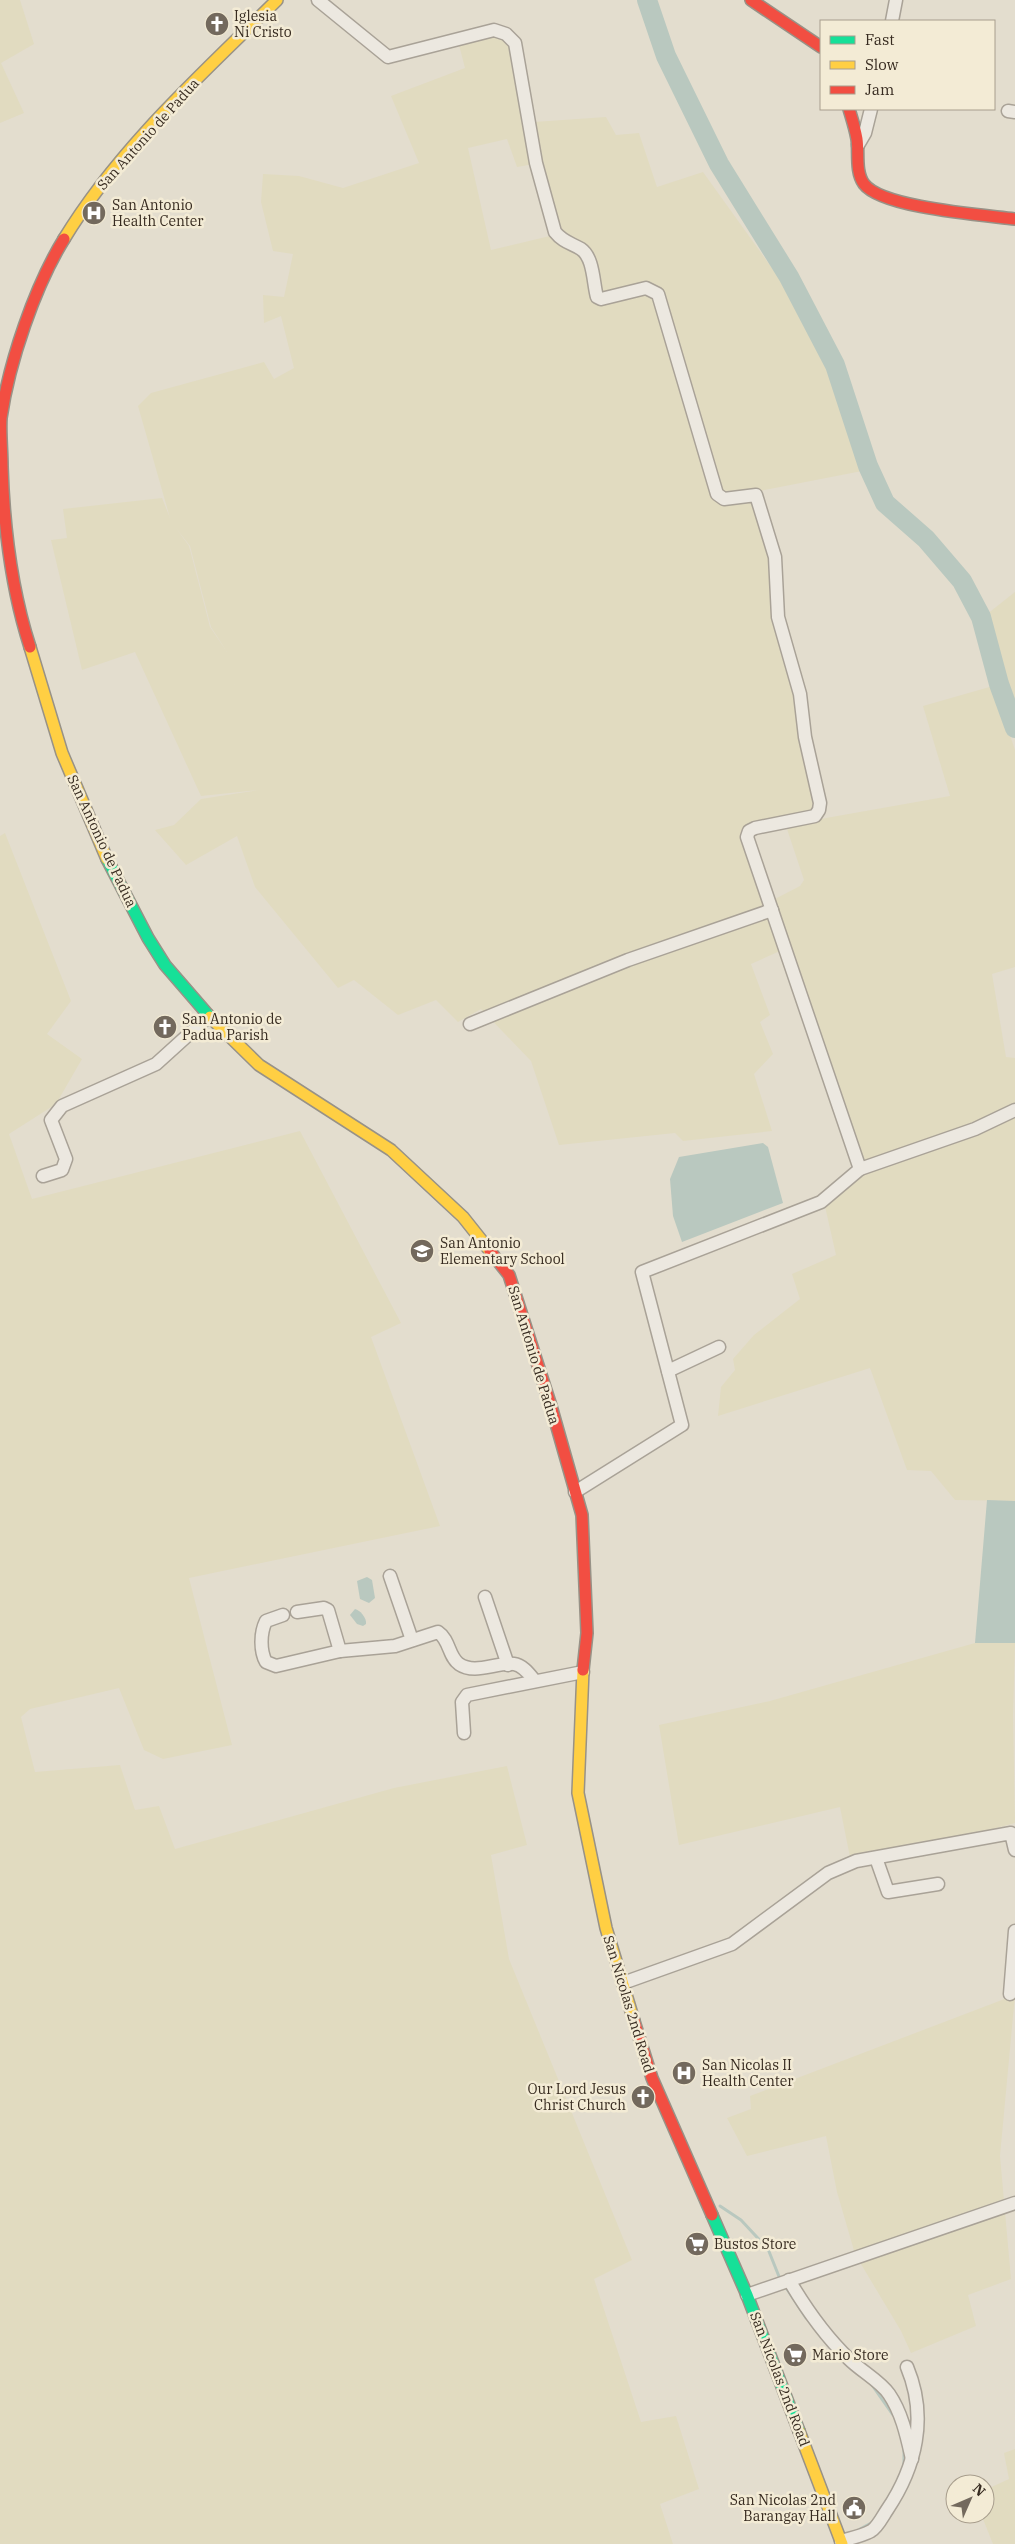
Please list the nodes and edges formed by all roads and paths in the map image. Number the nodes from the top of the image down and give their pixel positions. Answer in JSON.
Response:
{"nodes":[{"id":1,"x":277,"y":0,"type":"edge"},
{"id":2,"x":318,"y":0,"type":"edge"},
{"id":3,"x":751,"y":0,"type":"edge"},
{"id":4,"x":896,"y":0,"type":"edge"},
{"id":5,"x":892,"y":20,"type":"edge"},
{"id":6,"x":820,"y":46,"type":"edge"},
{"id":7,"x":849,"y":110,"type":"edge"},
{"id":8,"x":871,"y":110,"type":"edge"},
{"id":9,"x":858,"y":145,"type":"junction"},
{"id":10,"x":1015,"y":219,"type":"edge"},
{"id":11,"x":1,"y":419,"type":"edge"},
{"id":12,"x":772,"y":910,"type":"junction"},
{"id":13,"x":209,"y":1016,"type":"junction"},
{"id":14,"x":470,"y":1024,"type":"dead end"},
{"id":15,"x":1015,"y":1110,"type":"edge"},
{"id":16,"x":860,"y":1170,"type":"junction"},
{"id":17,"x":43,"y":1176,"type":"dead end"},
{"id":18,"x":719,"y":1347,"type":"dead end"},
{"id":19,"x":668,"y":1371,"type":"junction"},
{"id":20,"x":575,"y":1492,"type":"junction"},
{"id":21,"x":390,"y":1576,"type":"dead end"},
{"id":22,"x":485,"y":1597,"type":"dead end"},
{"id":23,"x":586,"y":1609,"type":"joint"},
{"id":24,"x":297,"y":1612,"type":"dead end"},
{"id":25,"x":284,"y":1615,"type":"dead end"},
{"id":26,"x":412,"y":1640,"type":"junction"},
{"id":27,"x":340,"y":1651,"type":"junction"},
{"id":28,"x":508,"y":1665,"type":"junction"},
{"id":29,"x":583,"y":1672,"type":"junction"},
{"id":30,"x":535,"y":1681,"type":"junction"},
{"id":31,"x":464,"y":1733,"type":"dead end"},
{"id":32,"x":1013,"y":1833,"type":"edge"},
{"id":33,"x":1015,"y":1850,"type":"edge"},
{"id":34,"x":876,"y":1858,"type":"junction"},
{"id":35,"x":938,"y":1884,"type":"dead end"},
{"id":36,"x":1015,"y":1931,"type":"edge"},
{"id":37,"x":623,"y":1984,"type":"junction"},
{"id":38,"x":1010,"y":1994,"type":"dead end"},
{"id":39,"x":1015,"y":2203,"type":"edge"},
{"id":40,"x":784,"y":2282,"type":"junction"},
{"id":41,"x":747,"y":2295,"type":"junction"},
{"id":42,"x":907,"y":2367,"type":"dead end"},
{"id":43,"x":912,"y":2459,"type":"junction"},
{"id":44,"x":842,"y":2542,"type":"edge"}],
"edges":[{"from":1,"to":11,"type":"street","name":"San Antonio de Padua"},
{"from":2,"to":12,"type":"street"},
{"from":3,"to":6,"type":"street"},
{"from":4,"to":5,"type":"street"},
{"from":7,"to":9,"type":"street"},
{"from":8,"to":9,"type":"street"},
{"from":9,"to":10,"type":"street"},
{"from":11,"to":13,"type":"street","name":"San Antonio de Padua"},
{"from":12,"to":14,"type":"street"},
{"from":12,"to":16,"type":"street"},
{"from":13,"to":17,"type":"street"},
{"from":13,"to":20,"type":"street","name":"San Antonio de Padua"},
{"from":15,"to":16,"type":"street"},
{"from":16,"to":19,"type":"street"},
{"from":18,"to":19,"type":"street"},
{"from":19,"to":20,"type":"street"},
{"from":20,"to":23,"type":"street","name":"San Antonio de Padua"},
{"from":21,"to":26,"type":"street"},
{"from":22,"to":28,"type":"street"},
{"from":23,"to":29,"type":"street","name":"San Nicolas 2nd Road"},
{"from":24,"to":27,"type":"street"},
{"from":25,"to":27,"type":"street"},
{"from":26,"to":27,"type":"street"},
{"from":26,"to":28,"type":"street"},
{"from":28,"to":30,"type":"street"},
{"from":29,"to":30,"type":"street"},
{"from":29,"to":37,"type":"street","name":"San Nicolas 2nd Road"},
{"from":30,"to":31,"type":"street"},
{"from":32,"to":33,"type":"street"},
{"from":32,"to":34,"type":"street"},
{"from":34,"to":35,"type":"street"},
{"from":34,"to":37,"type":"street"},
{"from":36,"to":38,"type":"street"},
{"from":37,"to":41,"type":"street","name":"San Nicolas 2nd Road"},
{"from":39,"to":40,"type":"street"},
{"from":40,"to":41,"type":"street"},
{"from":40,"to":43,"type":"street"},
{"from":41,"to":44,"type":"street","name":"San Nicolas 2nd Road"},
{"from":42,"to":43,"type":"street"},
{"from":43,"to":44,"type":"street"}]}
